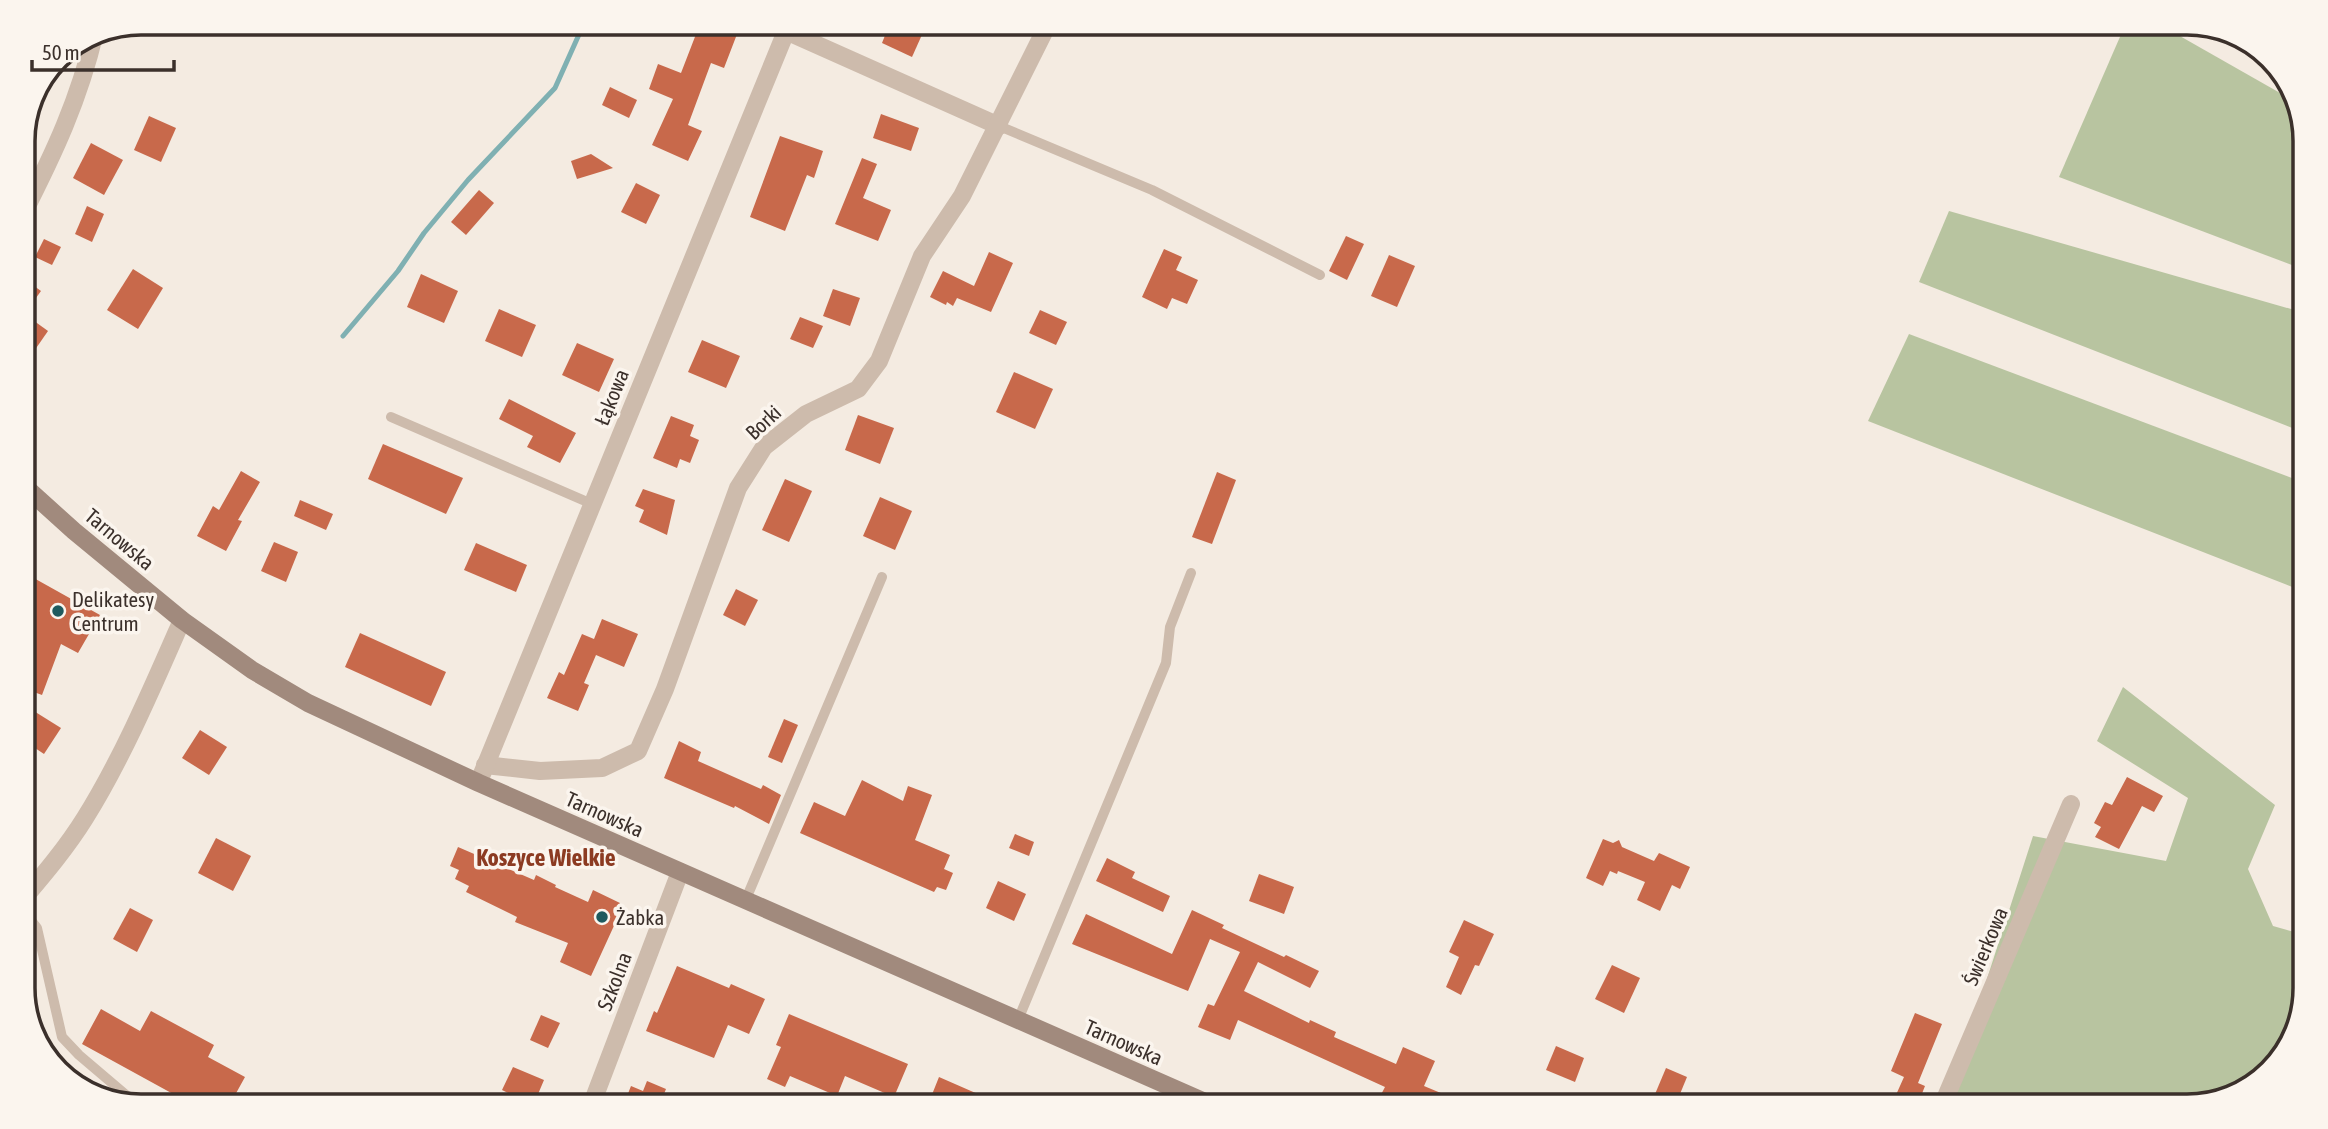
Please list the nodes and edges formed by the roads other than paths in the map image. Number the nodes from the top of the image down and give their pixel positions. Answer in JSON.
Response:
{"nodes":[{"id":1,"x":784,"y":35,"type":"edge"},
{"id":2,"x":797,"y":35,"type":"edge"},
{"id":3,"x":1043,"y":35,"type":"edge"},
{"id":4,"x":91,"y":47,"type":"edge"},
{"id":5,"x":999,"y":126,"type":"junction"},
{"id":6,"x":35,"y":191,"type":"edge"},
{"id":7,"x":1320,"y":275,"type":"dead end"},
{"id":8,"x":391,"y":417,"type":"dead end"},
{"id":9,"x":35,"y":495,"type":"edge"},
{"id":10,"x":592,"y":503,"type":"junction"},
{"id":11,"x":1191,"y":573,"type":"dead end"},
{"id":12,"x":881,"y":577,"type":"dead end"},
{"id":13,"x":182,"y":620,"type":"junction"},
{"id":14,"x":485,"y":765,"type":"junction"},
{"id":15,"x":479,"y":783,"type":"junction"},
{"id":16,"x":2071,"y":804,"type":"dead end"},
{"id":17,"x":680,"y":872,"type":"junction"},
{"id":18,"x":35,"y":885,"type":"edge"},
{"id":19,"x":746,"y":899,"type":"junction"},
{"id":20,"x":35,"y":926,"type":"edge"},
{"id":21,"x":1018,"y":1020,"type":"junction"},
{"id":22,"x":123,"y":1092,"type":"edge"},
{"id":23,"x":596,"y":1094,"type":"edge"},
{"id":24,"x":1187,"y":1094,"type":"edge"},
{"id":25,"x":1947,"y":1094,"type":"edge"}],
"edges":[{"from":1,"to":10,"type":"street","name":"Łąkowa"},
{"from":2,"to":5,"type":"street"},
{"from":3,"to":5,"type":"street","name":"Borki"},
{"from":4,"to":6,"type":"street"},
{"from":5,"to":7,"type":"lane"},
{"from":5,"to":14,"type":"street","name":"Borki"},
{"from":8,"to":10,"type":"lane"},
{"from":9,"to":13,"type":"street","name":"Tarnowska"},
{"from":10,"to":14,"type":"street","name":"Łąkowa"},
{"from":11,"to":21,"type":"lane"},
{"from":12,"to":19,"type":"lane"},
{"from":13,"to":15,"type":"street","name":"Tarnowska"},
{"from":13,"to":18,"type":"street"},
{"from":14,"to":15,"type":"street","name":"Łąkowa"},
{"from":15,"to":17,"type":"street","name":"Tarnowska"},
{"from":16,"to":25,"type":"street","name":"Świerkowa"},
{"from":17,"to":19,"type":"street","name":"Tarnowska"},
{"from":17,"to":23,"type":"street","name":"Szkolna"},
{"from":19,"to":21,"type":"street","name":"Tarnowska"},
{"from":20,"to":22,"type":"lane"},
{"from":21,"to":24,"type":"street","name":"Tarnowska"}]}
